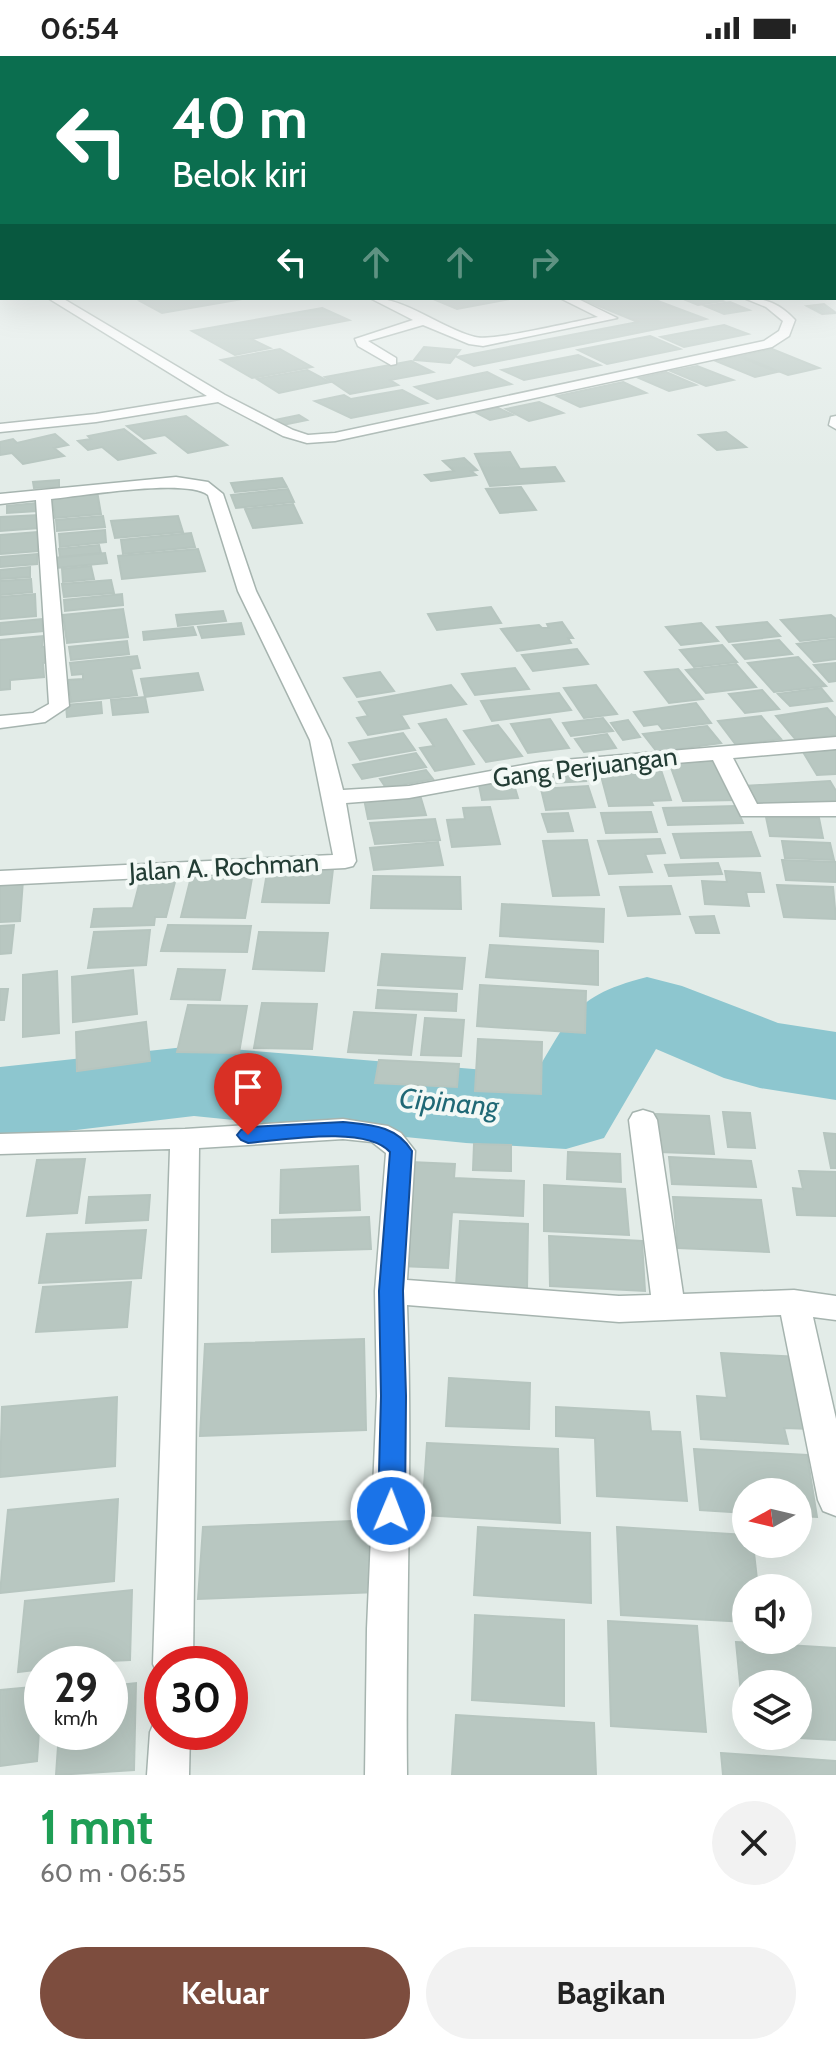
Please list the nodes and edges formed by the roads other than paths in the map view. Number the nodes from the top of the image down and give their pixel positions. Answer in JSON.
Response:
{"nodes":[{"id":1,"x":71,"y":308,"type":"edge"},
{"id":2,"x":397,"y":308,"type":"edge"},
{"id":3,"x":589,"y":308,"type":"edge"},
{"id":4,"x":774,"y":308,"type":"edge"},
{"id":5,"x":424,"y":321,"type":"junction"},
{"id":6,"x":391,"y":361,"type":"dead end"},
{"id":7,"x":220,"y":398,"type":"junction"},
{"id":8,"x":0,"y":428,"type":"edge"},
{"id":9,"x":43,"y":493,"type":"junction"},
{"id":10,"x":0,"y":499,"type":"edge"},
{"id":11,"x":0,"y":722,"type":"edge"},
{"id":12,"x":836,"y":743,"type":"edge"},
{"id":13,"x":720,"y":752,"type":"junction"},
{"id":14,"x":340,"y":796,"type":"junction"},
{"id":15,"x":836,"y":809,"type":"edge"},
{"id":16,"x":0,"y":878,"type":"edge"},
{"id":17,"x":643,"y":1120,"type":"dead end"},
{"id":18,"x":185,"y":1139,"type":"junction"},
{"id":19,"x":0,"y":1144,"type":"edge"},
{"id":20,"x":391,"y":1291,"type":"junction"},
{"id":21,"x":794,"y":1302,"type":"junction"},
{"id":22,"x":836,"y":1308,"type":"edge"},
{"id":23,"x":669,"y":1309,"type":"junction"},
{"id":24,"x":836,"y":1500,"type":"edge"},
{"id":25,"x":173,"y":1646,"type":"edge"},
{"id":26,"x":169,"y":1750,"type":"edge"},
{"id":27,"x":168,"y":1775,"type":"edge"},
{"id":28,"x":386,"y":1775,"type":"edge"}],
"edges":[{"from":1,"to":7,"type":"street"},
{"from":2,"to":5,"type":"street"},
{"from":3,"to":5,"type":"street"},
{"from":4,"to":7,"type":"street"},
{"from":5,"to":6,"type":"street"},
{"from":7,"to":8,"type":"street"},
{"from":9,"to":10,"type":"street"},
{"from":9,"to":11,"type":"street"},
{"from":9,"to":14,"type":"street","name":"Jalan A. Rochman"},
{"from":12,"to":13,"type":"street","name":"Gang Perjuangan"},
{"from":13,"to":14,"type":"street","name":"Gang Perjuangan"},
{"from":13,"to":15,"type":"street"},
{"from":14,"to":16,"type":"street","name":"Jalan A. Rochman"},
{"from":17,"to":23,"type":"street"},
{"from":18,"to":19,"type":"street"},
{"from":18,"to":20,"type":"street"},
{"from":18,"to":25,"type":"street"},
{"from":20,"to":23,"type":"street"},
{"from":20,"to":28,"type":"street"},
{"from":21,"to":22,"type":"street"},
{"from":21,"to":23,"type":"street"},
{"from":21,"to":24,"type":"street"},
{"from":26,"to":27,"type":"street"}]}
